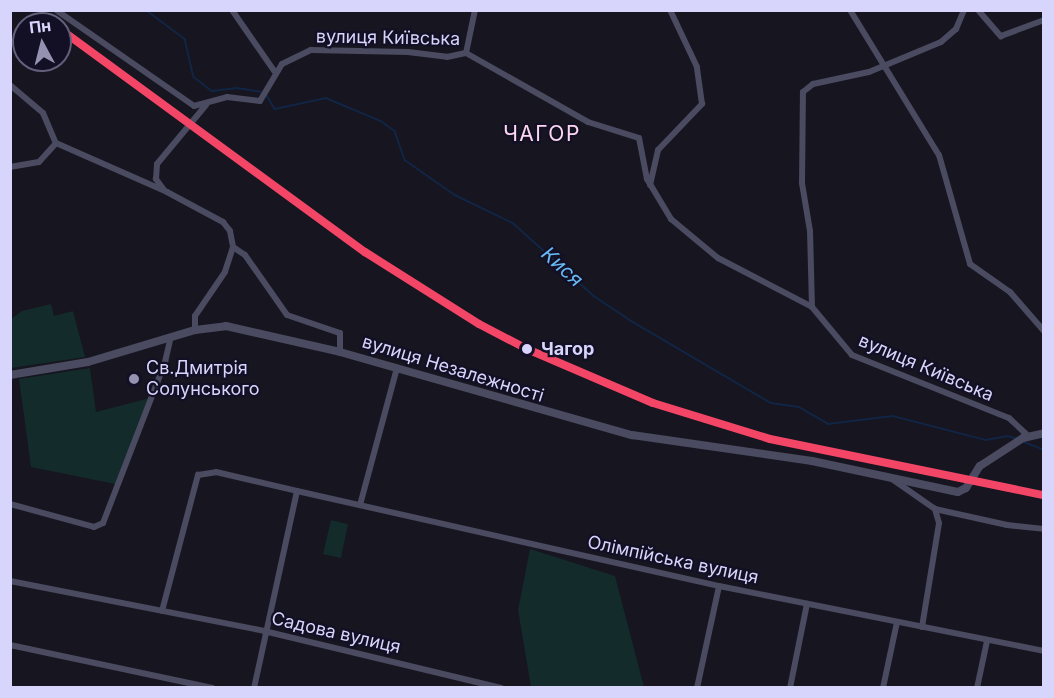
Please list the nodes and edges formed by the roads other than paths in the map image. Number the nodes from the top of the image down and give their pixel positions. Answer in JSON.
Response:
{"nodes":[{"id":1,"x":56,"y":10,"type":"edge"},
{"id":2,"x":232,"y":10,"type":"edge"},
{"id":3,"x":475,"y":10,"type":"edge"},
{"id":4,"x":670,"y":10,"type":"edge"},
{"id":5,"x":850,"y":10,"type":"edge"},
{"id":6,"x":964,"y":10,"type":"edge"},
{"id":7,"x":978,"y":10,"type":"edge"},
{"id":8,"x":1042,"y":10,"type":"edge"},
{"id":9,"x":1043,"y":20,"type":"edge"},
{"id":10,"x":466,"y":53,"type":"junction"},
{"id":11,"x":884,"y":66,"type":"junction"},
{"id":12,"x":275,"y":72,"type":"junction"},
{"id":13,"x":10,"y":85,"type":"edge"},
{"id":14,"x":206,"y":105,"type":"junction"},
{"id":15,"x":56,"y":143,"type":"junction"},
{"id":16,"x":10,"y":168,"type":"edge"},
{"id":17,"x":650,"y":187,"type":"junction"},
{"id":18,"x":167,"y":192,"type":"junction"},
{"id":19,"x":233,"y":247,"type":"junction"},
{"id":20,"x":812,"y":307,"type":"junction"},
{"id":21,"x":195,"y":330,"type":"junction"},
{"id":22,"x":1044,"y":331,"type":"edge"},
{"id":23,"x":170,"y":341,"type":"junction"},
{"id":24,"x":340,"y":352,"type":"junction"},
{"id":25,"x":397,"y":368,"type":"junction"},
{"id":26,"x":10,"y":375,"type":"edge"},
{"id":27,"x":1044,"y":434,"type":"edge"},
{"id":28,"x":1026,"y":437,"type":"junction"},
{"id":29,"x":890,"y":477,"type":"junction"},
{"id":30,"x":297,"y":491,"type":"junction"},
{"id":31,"x":10,"y":504,"type":"edge"},
{"id":32,"x":360,"y":505,"type":"junction"},
{"id":33,"x":935,"y":509,"type":"junction"},
{"id":34,"x":1044,"y":529,"type":"edge"},
{"id":35,"x":10,"y":581,"type":"edge"},
{"id":36,"x":718,"y":586,"type":"junction"},
{"id":37,"x":807,"y":604,"type":"junction"},
{"id":38,"x":162,"y":611,"type":"junction"},
{"id":39,"x":897,"y":622,"type":"junction"},
{"id":40,"x":921,"y":627,"type":"junction"},
{"id":41,"x":264,"y":631,"type":"junction"},
{"id":42,"x":987,"y":641,"type":"junction"},
{"id":43,"x":10,"y":645,"type":"edge"},
{"id":44,"x":1044,"y":651,"type":"edge"},
{"id":45,"x":212,"y":687,"type":"edge"},
{"id":46,"x":255,"y":687,"type":"edge"},
{"id":47,"x":501,"y":687,"type":"edge"},
{"id":48,"x":698,"y":687,"type":"edge"},
{"id":49,"x":790,"y":687,"type":"edge"},
{"id":50,"x":883,"y":687,"type":"edge"},
{"id":51,"x":977,"y":687,"type":"edge"}],
"edges":[{"from":1,"to":14,"type":"street"},
{"from":2,"to":12,"type":"street"},
{"from":3,"to":10,"type":"street"},
{"from":4,"to":17,"type":"street"},
{"from":5,"to":11,"type":"street"},
{"from":6,"to":11,"type":"street"},
{"from":7,"to":9,"type":"street"},
{"from":8,"to":9,"type":"street"},
{"from":10,"to":12,"type":"street","name":"вулиця Київська"},
{"from":10,"to":17,"type":"street","name":"вулиця Київська"},
{"from":11,"to":20,"type":"street"},
{"from":11,"to":22,"type":"street"},
{"from":12,"to":14,"type":"street","name":"вулиця Київська"},
{"from":13,"to":15,"type":"street"},
{"from":14,"to":18,"type":"street"},
{"from":15,"to":16,"type":"street"},
{"from":15,"to":18,"type":"street"},
{"from":17,"to":20,"type":"street","name":"вулиця Київська"},
{"from":18,"to":19,"type":"street"},
{"from":19,"to":21,"type":"street"},
{"from":19,"to":24,"type":"street"},
{"from":20,"to":28,"type":"street","name":"вулиця Київська"},
{"from":21,"to":23,"type":"street","name":"вулиця Незалежності"},
{"from":21,"to":24,"type":"street","name":"вулиця Незалежності"},
{"from":23,"to":26,"type":"street","name":"вулиця Незалежності"},
{"from":23,"to":31,"type":"street"},
{"from":24,"to":25,"type":"street","name":"вулиця Незалежності"},
{"from":25,"to":29,"type":"street","name":"вулиця Незалежності"},
{"from":25,"to":32,"type":"street"},
{"from":27,"to":28,"type":"street"},
{"from":28,"to":29,"type":"street","name":"вулиця Незалежності"},
{"from":29,"to":33,"type":"street"},
{"from":30,"to":32,"type":"street","name":"Олімпійська вулиця"},
{"from":30,"to":38,"type":"street","name":"Олімпійська вулиця"},
{"from":30,"to":41,"type":"street"},
{"from":32,"to":36,"type":"street","name":"Олімпійська вулиця"},
{"from":33,"to":34,"type":"street"},
{"from":33,"to":40,"type":"street"},
{"from":35,"to":38,"type":"street","name":"Садова вулиця"},
{"from":36,"to":37,"type":"street","name":"Олімпійська вулиця"},
{"from":36,"to":48,"type":"street"},
{"from":37,"to":39,"type":"street","name":"Олімпійська вулиця"},
{"from":37,"to":49,"type":"street"},
{"from":38,"to":41,"type":"street","name":"Садова вулиця"},
{"from":39,"to":40,"type":"street","name":"Олімпійська вулиця"},
{"from":39,"to":50,"type":"street"},
{"from":40,"to":42,"type":"street","name":"Олімпійська вулиця"},
{"from":41,"to":46,"type":"street"},
{"from":41,"to":47,"type":"street","name":"Садова вулиця"},
{"from":42,"to":44,"type":"street","name":"Олімпійська вулиця"},
{"from":42,"to":51,"type":"street"},
{"from":43,"to":45,"type":"street"}]}
